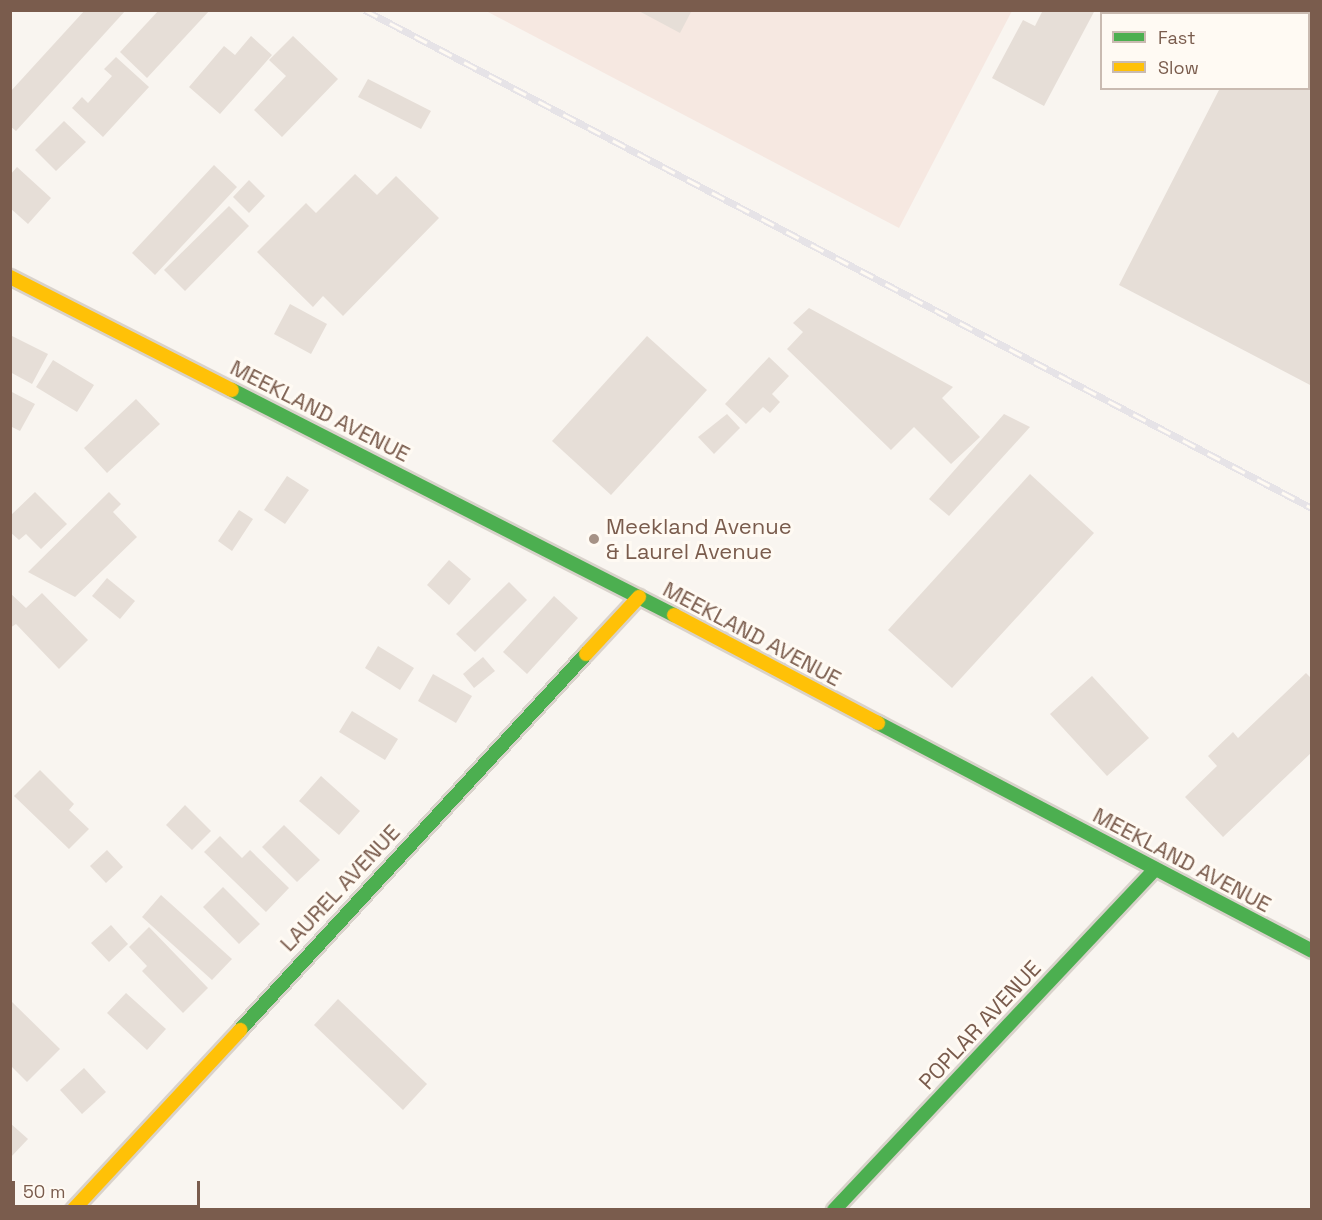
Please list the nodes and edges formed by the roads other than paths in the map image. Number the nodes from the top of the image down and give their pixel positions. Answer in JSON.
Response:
{"nodes":[{"id":1,"x":10,"y":277,"type":"edge"},
{"id":2,"x":639,"y":597,"type":"junction"},
{"id":3,"x":1155,"y":869,"type":"junction"},
{"id":4,"x":1311,"y":951,"type":"edge"},
{"id":5,"x":73,"y":1209,"type":"edge"},
{"id":6,"x":834,"y":1209,"type":"edge"}],
"edges":[{"from":1,"to":2,"type":"street","name":"MEEKLAND AVENUE"},
{"from":2,"to":3,"type":"street","name":"MEEKLAND AVENUE"},
{"from":2,"to":5,"type":"street","name":"LAUREL AVENUE"},
{"from":3,"to":4,"type":"street","name":"MEEKLAND AVENUE"},
{"from":3,"to":6,"type":"street","name":"POPLAR AVENUE"}]}
